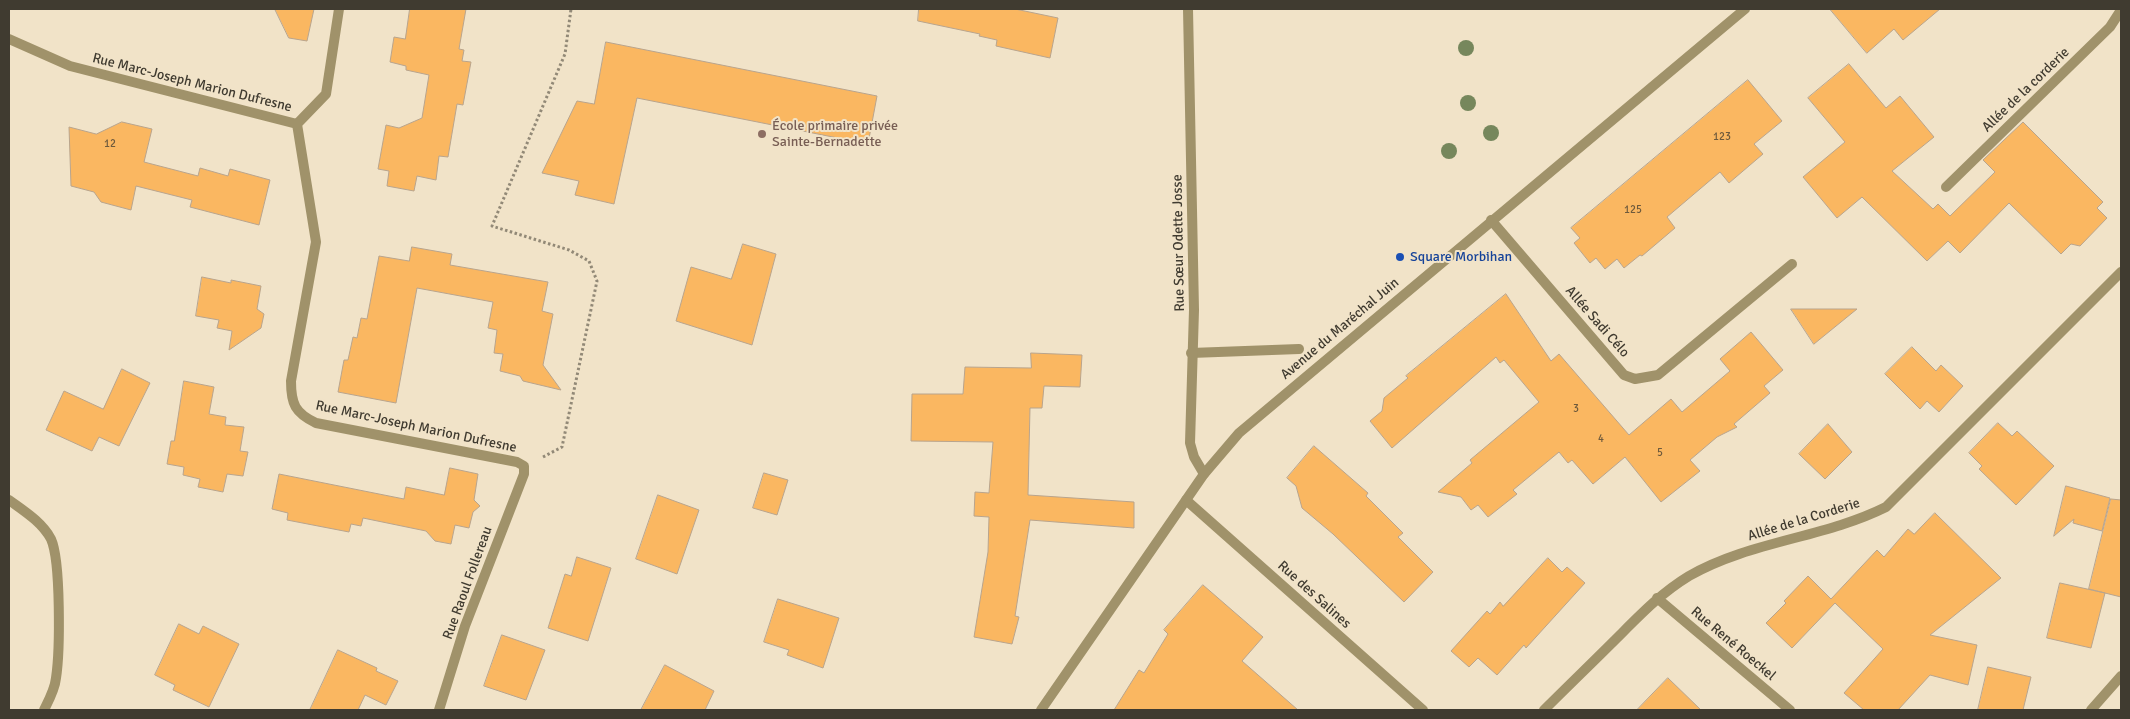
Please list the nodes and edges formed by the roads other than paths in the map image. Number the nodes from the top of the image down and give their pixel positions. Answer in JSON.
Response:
{"nodes":[{"id":1,"x":339,"y":9,"type":"edge"},
{"id":2,"x":1188,"y":9,"type":"edge"},
{"id":3,"x":1744,"y":9,"type":"edge"},
{"id":4,"x":2121,"y":10,"type":"edge"},
{"id":5,"x":9,"y":38,"type":"edge"},
{"id":6,"x":297,"y":124,"type":"junction"},
{"id":7,"x":1946,"y":187,"type":"dead end"},
{"id":8,"x":1491,"y":220,"type":"junction"},
{"id":9,"x":1792,"y":264,"type":"dead end"},
{"id":10,"x":2121,"y":272,"type":"edge"},
{"id":11,"x":1298,"y":349,"type":"dead end"},
{"id":12,"x":1192,"y":353,"type":"junction"},
{"id":13,"x":524,"y":466,"type":"joint"},
{"id":14,"x":1204,"y":474,"type":"junction"},
{"id":15,"x":9,"y":500,"type":"edge"},
{"id":16,"x":1186,"y":500,"type":"junction"},
{"id":17,"x":1657,"y":598,"type":"junction"},
{"id":18,"x":2121,"y":676,"type":"edge"},
{"id":19,"x":44,"y":710,"type":"edge"},
{"id":20,"x":439,"y":710,"type":"edge"},
{"id":21,"x":1041,"y":710,"type":"edge"},
{"id":22,"x":1423,"y":710,"type":"edge"},
{"id":23,"x":1544,"y":710,"type":"edge"},
{"id":24,"x":1790,"y":710,"type":"edge"},
{"id":25,"x":2091,"y":710,"type":"edge"}],
"edges":[{"from":1,"to":6,"type":"street"},
{"from":2,"to":12,"type":"street","name":"Rue Sœur Odette Josse"},
{"from":3,"to":8,"type":"street","name":"Avenue du Maréchal Juin"},
{"from":4,"to":7,"type":"street","name":"Allée de la corderie"},
{"from":5,"to":6,"type":"street","name":"Rue Marc-Joseph Marion Dufresne"},
{"from":6,"to":13,"type":"street","name":"Rue Marc-Joseph Marion Dufresne"},
{"from":8,"to":9,"type":"street","name":"Allée Sadi Célo"},
{"from":8,"to":14,"type":"street","name":"Avenue du Maréchal Juin"},
{"from":10,"to":17,"type":"street","name":"Allée de la Corderie"},
{"from":11,"to":12,"type":"street"},
{"from":12,"to":14,"type":"street","name":"Rue Sœur Odette Josse"},
{"from":13,"to":20,"type":"street","name":"Rue Raoul Follereau"},
{"from":14,"to":16,"type":"street","name":"Avenue du Maréchal Juin"},
{"from":15,"to":19,"type":"street"},
{"from":16,"to":21,"type":"street","name":"Avenue du Maréchal Juin"},
{"from":16,"to":22,"type":"street","name":"Rue des Salines"},
{"from":17,"to":23,"type":"street","name":"Allée de la Corderie"},
{"from":17,"to":24,"type":"street","name":"Rue René Roeckel"},
{"from":18,"to":25,"type":"street"}]}
